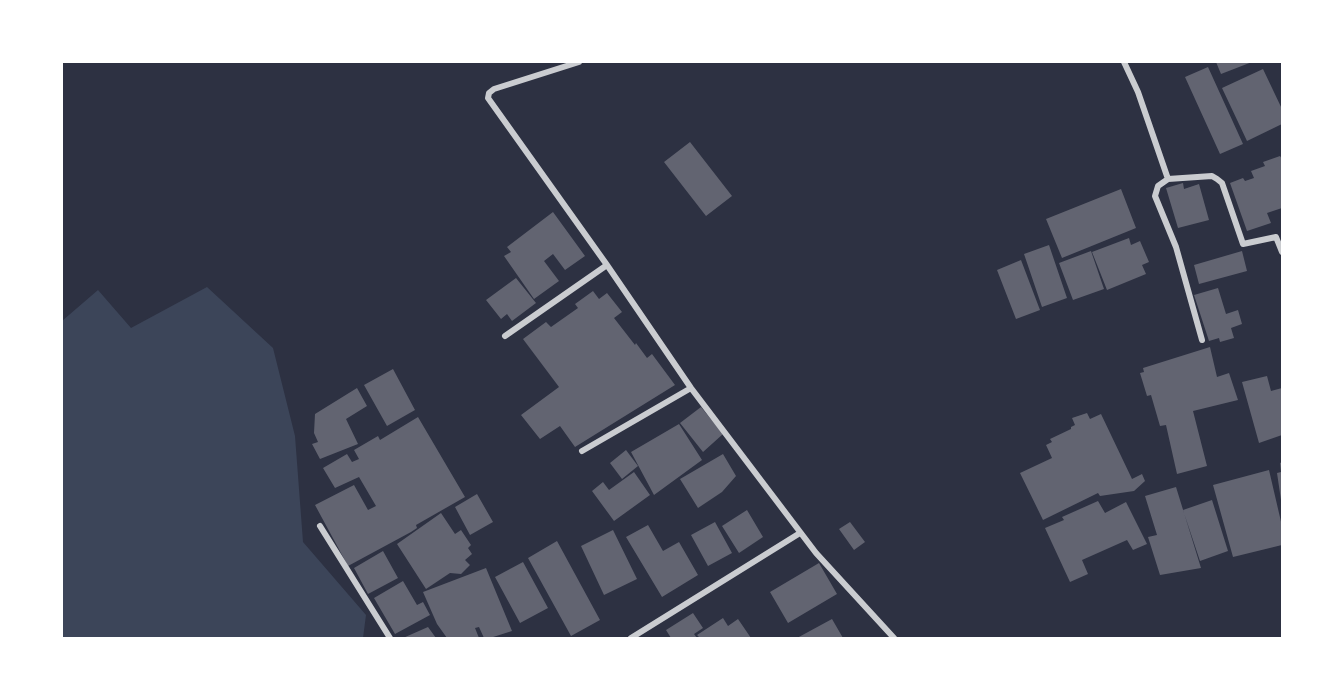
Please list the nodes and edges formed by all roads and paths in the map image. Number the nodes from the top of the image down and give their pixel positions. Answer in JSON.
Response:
{"nodes":[{"id":1,"x":579,"y":62,"type":"edge"},
{"id":2,"x":1124,"y":62,"type":"edge"},
{"id":3,"x":1168,"y":179,"type":"junction"},
{"id":4,"x":1282,"y":252,"type":"edge"},
{"id":5,"x":607,"y":265,"type":"junction"},
{"id":6,"x":505,"y":336,"type":"dead end"},
{"id":7,"x":1202,"y":340,"type":"dead end"},
{"id":8,"x":691,"y":388,"type":"junction"},
{"id":9,"x":582,"y":451,"type":"dead end"},
{"id":10,"x":320,"y":526,"type":"dead end"},
{"id":11,"x":800,"y":533,"type":"junction"},
{"id":12,"x":390,"y":639,"type":"edge"},
{"id":13,"x":631,"y":639,"type":"edge"},
{"id":14,"x":894,"y":639,"type":"edge"}],
"edges":[{"from":1,"to":5,"type":"street"},
{"from":2,"to":3,"type":"street"},
{"from":3,"to":4,"type":"street"},
{"from":3,"to":7,"type":"street"},
{"from":5,"to":6,"type":"street"},
{"from":5,"to":8,"type":"street"},
{"from":8,"to":9,"type":"street"},
{"from":8,"to":11,"type":"street"},
{"from":10,"to":12,"type":"street"},
{"from":11,"to":13,"type":"street"},
{"from":11,"to":14,"type":"street"}]}
